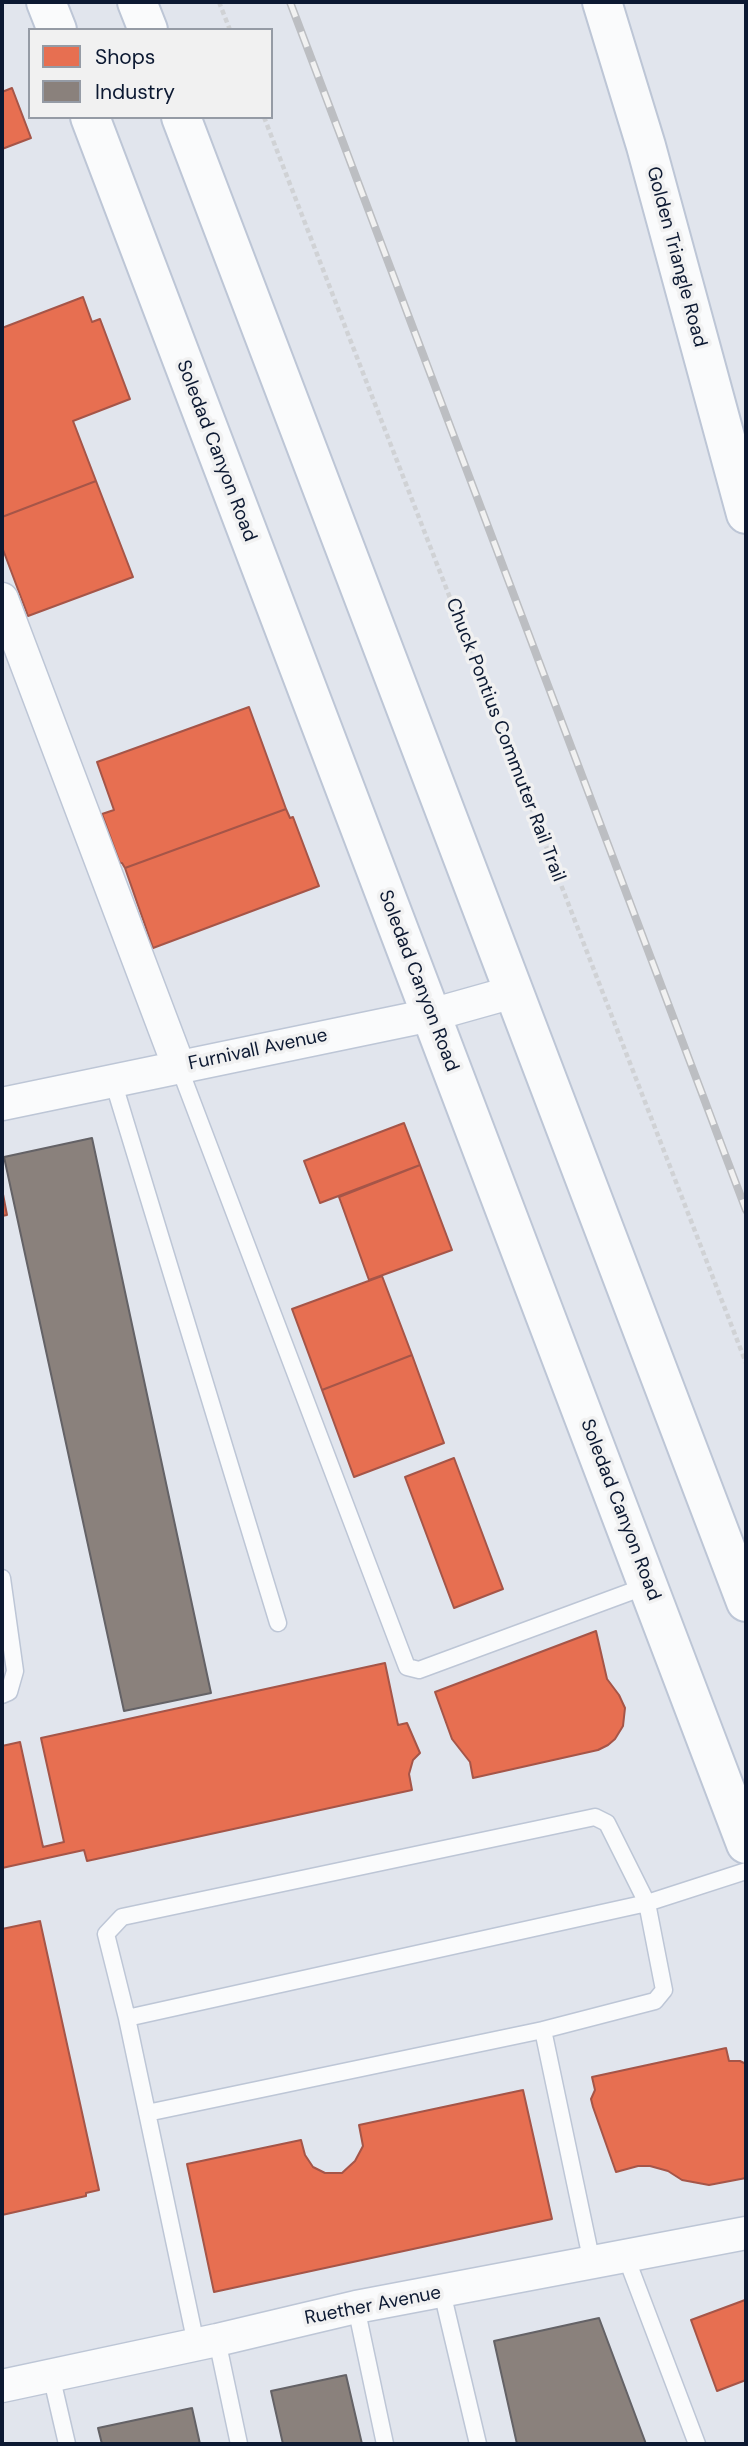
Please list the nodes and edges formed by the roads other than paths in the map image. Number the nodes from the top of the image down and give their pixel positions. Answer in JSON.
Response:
{"nodes":[{"id":1,"x":46,"y":2,"type":"edge"},
{"id":2,"x":137,"y":2,"type":"edge"},
{"id":3,"x":602,"y":2,"type":"edge"},
{"id":4,"x":56,"y":28,"type":"edge"},
{"id":5,"x":147,"y":28,"type":"edge"},
{"id":6,"x":91,"y":119,"type":"edge"},
{"id":7,"x":182,"y":119,"type":"edge"},
{"id":8,"x":746,"y":514,"type":"edge"},
{"id":9,"x":2,"y":598,"type":"edge"},
{"id":10,"x":513,"y":992,"type":"junction"},
{"id":11,"x":431,"y":1014,"type":"junction"},
{"id":12,"x":179,"y":1067,"type":"junction"},
{"id":13,"x":113,"y":1081,"type":"junction"},
{"id":14,"x":2,"y":1104,"type":"edge"},
{"id":15,"x":2,"y":1578,"type":"edge"},
{"id":16,"x":649,"y":1586,"type":"junction"},
{"id":17,"x":746,"y":1602,"type":"edge"},
{"id":18,"x":278,"y":1622,"type":"dead end"},
{"id":19,"x":2,"y":1695,"type":"edge"},
{"id":20,"x":746,"y":1844,"type":"edge"},
{"id":21,"x":746,"y":1871,"type":"edge"},
{"id":22,"x":647,"y":1903,"type":"junction"},
{"id":23,"x":127,"y":2018,"type":"junction"},
{"id":24,"x":543,"y":2029,"type":"junction"},
{"id":25,"x":147,"y":2113,"type":"junction"},
{"id":26,"x":746,"y":2233,"type":"edge"},
{"id":27,"x":626,"y":2257,"type":"junction"},
{"id":28,"x":592,"y":2263,"type":"junction"},
{"id":29,"x":442,"y":2292,"type":"junction"},
{"id":30,"x":356,"y":2307,"type":"junction"},
{"id":31,"x":206,"y":2342,"type":"junction"},
{"id":32,"x":51,"y":2375,"type":"junction"},
{"id":33,"x":2,"y":2386,"type":"edge"},
{"id":34,"x":67,"y":2444,"type":"edge"},
{"id":35,"x":239,"y":2444,"type":"edge"},
{"id":36,"x":385,"y":2444,"type":"edge"},
{"id":37,"x":478,"y":2444,"type":"edge"},
{"id":38,"x":697,"y":2444,"type":"edge"}],
"edges":[{"from":1,"to":4,"type":"main road"},
{"from":2,"to":5,"type":"main road"},
{"from":3,"to":8,"type":"main road","name":"Golden Triangle Road"},
{"from":6,"to":11,"type":"main road","name":"Soledad Canyon Road"},
{"from":7,"to":10,"type":"main road"},
{"from":9,"to":12,"type":"street"},
{"from":10,"to":11,"type":"street","name":"Furnivall Avenue"},
{"from":10,"to":17,"type":"main road"},
{"from":11,"to":12,"type":"street","name":"Furnivall Avenue"},
{"from":11,"to":16,"type":"main road","name":"Soledad Canyon Road"},
{"from":12,"to":13,"type":"street","name":"Furnivall Avenue"},
{"from":12,"to":16,"type":"lane"},
{"from":13,"to":14,"type":"street","name":"Furnivall Avenue"},
{"from":13,"to":18,"type":"lane"},
{"from":15,"to":19,"type":"lane"},
{"from":16,"to":20,"type":"main road","name":"Soledad Canyon Road"},
{"from":21,"to":22,"type":"lane"},
{"from":22,"to":23,"type":"lane"},
{"from":22,"to":23,"type":"lane"},
{"from":22,"to":24,"type":"lane"},
{"from":23,"to":25,"type":"lane"},
{"from":24,"to":25,"type":"lane"},
{"from":24,"to":28,"type":"lane"},
{"from":25,"to":31,"type":"lane"},
{"from":26,"to":27,"type":"street","name":"Ruether Avenue"},
{"from":27,"to":28,"type":"street","name":"Ruether Avenue"},
{"from":27,"to":38,"type":"lane"},
{"from":28,"to":29,"type":"street","name":"Ruether Avenue"},
{"from":29,"to":30,"type":"street","name":"Ruether Avenue"},
{"from":29,"to":37,"type":"lane"},
{"from":30,"to":31,"type":"street","name":"Ruether Avenue"},
{"from":30,"to":36,"type":"lane"},
{"from":31,"to":32,"type":"street","name":"Ruether Avenue"},
{"from":31,"to":35,"type":"lane"},
{"from":32,"to":33,"type":"street","name":"Ruether Avenue"},
{"from":32,"to":34,"type":"lane"}]}
